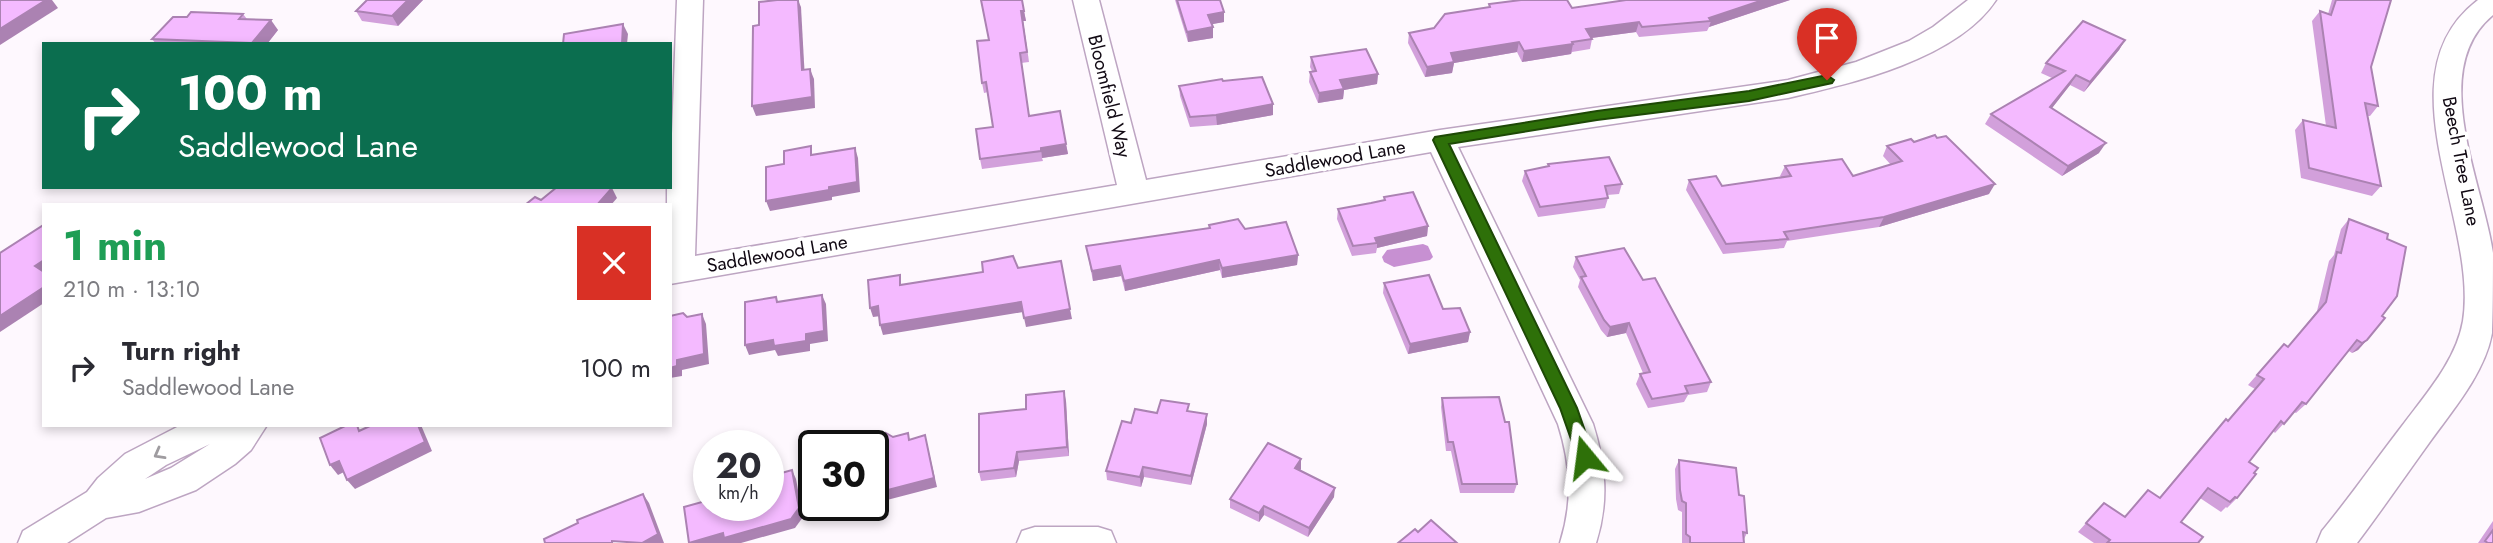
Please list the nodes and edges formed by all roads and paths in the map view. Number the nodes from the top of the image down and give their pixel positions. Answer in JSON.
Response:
{"nodes":[{"id":1,"x":690,"y":0,"type":"edge"},
{"id":2,"x":1086,"y":0,"type":"edge"},
{"id":3,"x":1983,"y":0,"type":"edge"},
{"id":4,"x":2493,"y":2,"type":"edge"},
{"id":5,"x":1440,"y":140,"type":"junction"},
{"id":6,"x":1134,"y":192,"type":"junction"},
{"id":7,"x":675,"y":271,"type":"edge"},
{"id":8,"x":216,"y":427,"type":"edge"},
{"id":9,"x":249,"y":427,"type":"edge"},
{"id":10,"x":100,"y":503,"type":"junction"},
{"id":11,"x":36,"y":543,"type":"edge"},
{"id":12,"x":1035,"y":543,"type":"edge"},
{"id":13,"x":1098,"y":543,"type":"edge"},
{"id":14,"x":1578,"y":543,"type":"edge"},
{"id":15,"x":2335,"y":543,"type":"edge"}],
"edges":[{"from":1,"to":7,"type":"street"},
{"from":2,"to":6,"type":"street","name":"Bloomfield Way"},
{"from":3,"to":5,"type":"street","name":"Saddlewood Lane"},
{"from":4,"to":15,"type":"street","name":"Beech Tree Lane"},
{"from":5,"to":6,"type":"street","name":"Saddlewood Lane"},
{"from":5,"to":14,"type":"street"},
{"from":6,"to":7,"type":"street","name":"Saddlewood Lane"},
{"from":8,"to":10,"type":"street","one_way":true},
{"from":9,"to":10,"type":"street"},
{"from":10,"to":11,"type":"street"},
{"from":12,"to":13,"type":"street"}]}
